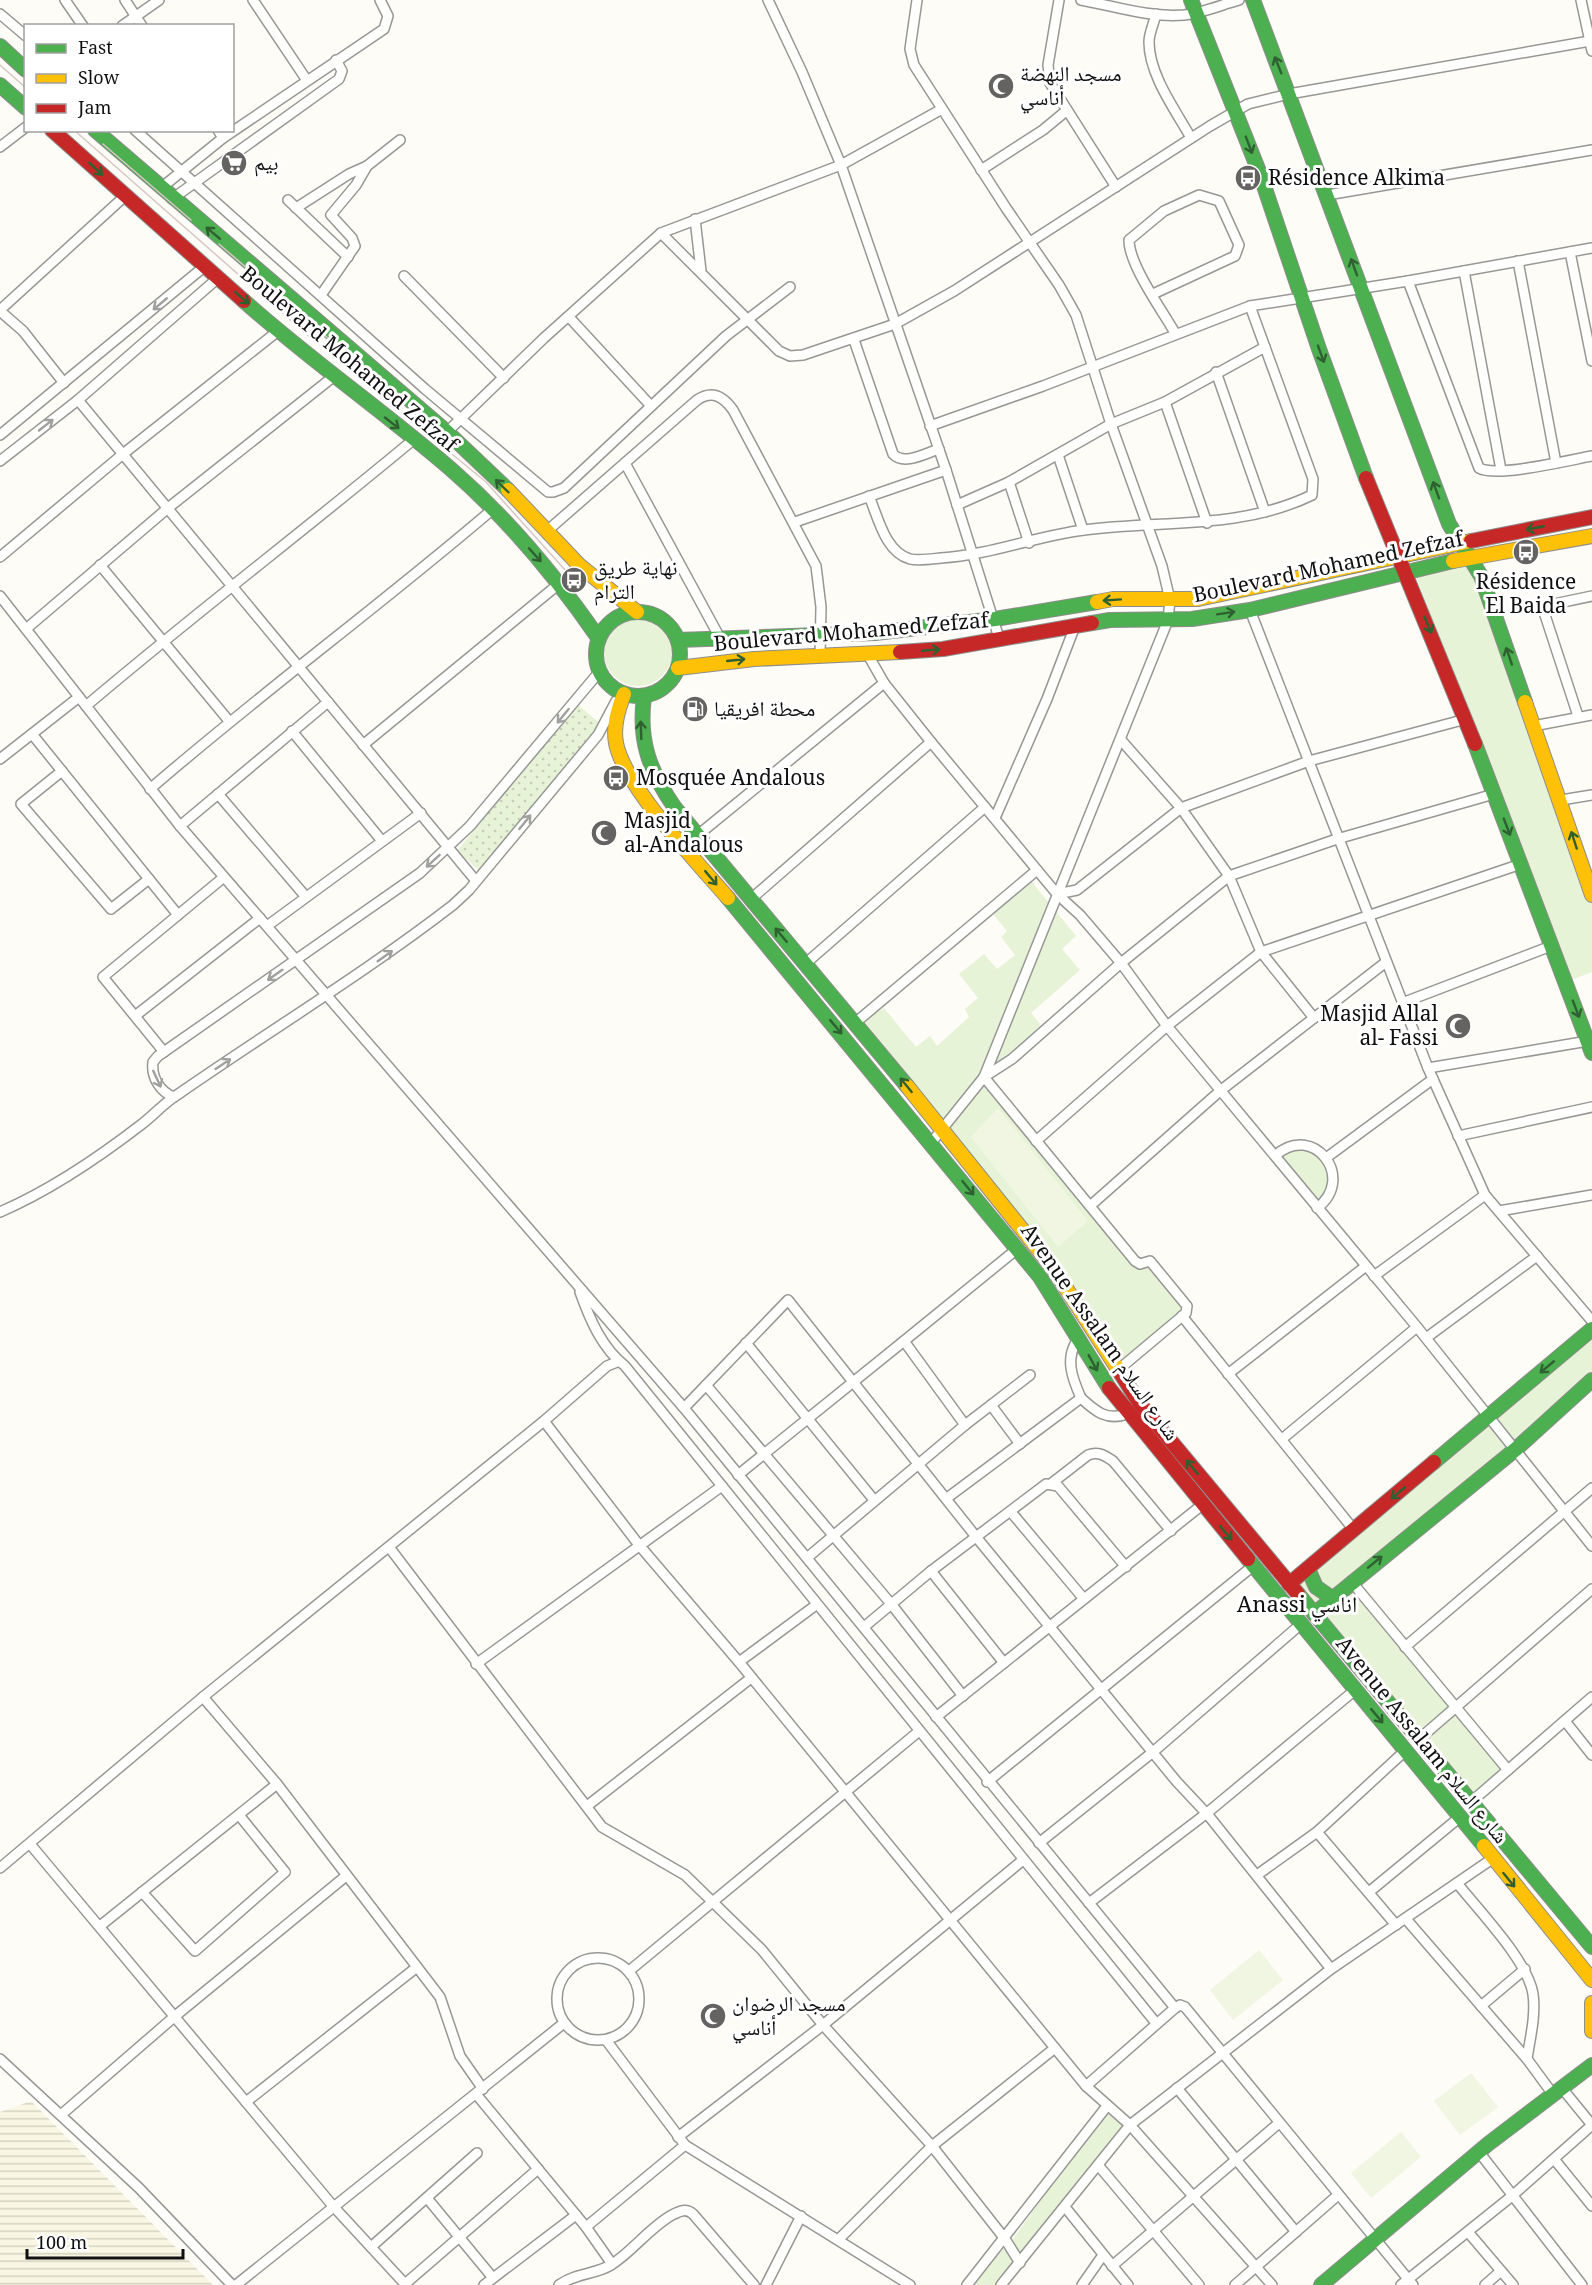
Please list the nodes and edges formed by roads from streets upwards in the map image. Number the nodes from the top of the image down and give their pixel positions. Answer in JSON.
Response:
{"nodes":[{"id":1,"x":65,"y":0,"type":"edge"},
{"id":2,"x":125,"y":0,"type":"edge"},
{"id":3,"x":159,"y":0,"type":"edge"},
{"id":4,"x":253,"y":0,"type":"edge"},
{"id":5,"x":380,"y":0,"type":"edge"},
{"id":6,"x":768,"y":0,"type":"edge"},
{"id":7,"x":917,"y":0,"type":"edge"},
{"id":8,"x":1059,"y":0,"type":"edge"},
{"id":9,"x":1081,"y":0,"type":"edge"},
{"id":10,"x":1239,"y":0,"type":"edge"},
{"id":11,"x":1253,"y":0,"type":"edge"},
{"id":12,"x":1585,"y":2,"type":"edge"},
{"id":13,"x":1194,"y":6,"type":"edge"},
{"id":14,"x":0,"y":14,"type":"edge"},
{"id":15,"x":1156,"y":14,"type":"junction"},
{"id":16,"x":136,"y":16,"type":"junction"},
{"id":17,"x":82,"y":24,"type":"edge"},
{"id":18,"x":125,"y":24,"type":"edge"},
{"id":19,"x":141,"y":24,"type":"edge"},
{"id":20,"x":24,"y":34,"type":"edge"},
{"id":21,"x":1590,"y":41,"type":"junction"},
{"id":22,"x":0,"y":46,"type":"edge"},
{"id":23,"x":1592,"y":51,"type":"edge"},
{"id":24,"x":336,"y":60,"type":"junction"},
{"id":25,"x":24,"y":68,"type":"edge"},
{"id":26,"x":306,"y":79,"type":"junction"},
{"id":27,"x":0,"y":86,"type":"edge"},
{"id":28,"x":1289,"y":94,"type":"junction"},
{"id":29,"x":24,"y":106,"type":"edge"},
{"id":30,"x":942,"y":109,"type":"junction"},
{"id":31,"x":1236,"y":110,"type":"junction"},
{"id":32,"x":1066,"y":111,"type":"junction"},
{"id":33,"x":234,"y":125,"type":"edge"},
{"id":34,"x":24,"y":129,"type":"edge"},
{"id":35,"x":54,"y":132,"type":"edge"},
{"id":36,"x":97,"y":132,"type":"edge"},
{"id":37,"x":137,"y":132,"type":"edge"},
{"id":38,"x":220,"y":134,"type":"edge"},
{"id":39,"x":1191,"y":138,"type":"junction"},
{"id":40,"x":400,"y":140,"type":"dead end"},
{"id":41,"x":0,"y":147,"type":"edge"},
{"id":42,"x":1592,"y":150,"type":"edge"},
{"id":43,"x":841,"y":165,"type":"junction"},
{"id":44,"x":367,"y":166,"type":"junction"},
{"id":45,"x":981,"y":170,"type":"junction"},
{"id":46,"x":182,"y":171,"type":"junction"},
{"id":47,"x":193,"y":181,"type":"junction"},
{"id":48,"x":1116,"y":187,"type":"junction"},
{"id":49,"x":161,"y":188,"type":"junction"},
{"id":50,"x":1327,"y":195,"type":"junction"},
{"id":51,"x":125,"y":196,"type":"junction"},
{"id":52,"x":172,"y":198,"type":"junction"},
{"id":53,"x":288,"y":200,"type":"dead end"},
{"id":54,"x":296,"y":208,"type":"junction"},
{"id":55,"x":695,"y":219,"type":"junction"},
{"id":56,"x":661,"y":233,"type":"junction"},
{"id":57,"x":1029,"y":241,"type":"junction"},
{"id":58,"x":1592,"y":248,"type":"edge"},
{"id":59,"x":1570,"y":252,"type":"junction"},
{"id":60,"x":348,"y":257,"type":"junction"},
{"id":61,"x":1518,"y":261,"type":"junction"},
{"id":62,"x":205,"y":266,"type":"junction"},
{"id":63,"x":701,"y":271,"type":"junction"},
{"id":64,"x":1464,"y":271,"type":"junction"},
{"id":65,"x":404,"y":276,"type":"dead end"},
{"id":66,"x":218,"y":278,"type":"junction"},
{"id":67,"x":1408,"y":281,"type":"junction"},
{"id":68,"x":790,"y":287,"type":"dead end"},
{"id":69,"x":1362,"y":289,"type":"junction"},
{"id":70,"x":1153,"y":294,"type":"junction"},
{"id":71,"x":321,"y":295,"type":"junction"},
{"id":72,"x":1302,"y":298,"type":"junction"},
{"id":73,"x":1250,"y":306,"type":"junction"},
{"id":74,"x":0,"y":311,"type":"edge"},
{"id":75,"x":569,"y":316,"type":"junction"},
{"id":76,"x":746,"y":320,"type":"junction"},
{"id":77,"x":895,"y":324,"type":"junction"},
{"id":78,"x":278,"y":331,"type":"junction"},
{"id":79,"x":1175,"y":333,"type":"junction"},
{"id":80,"x":854,"y":340,"type":"junction"},
{"id":81,"x":1265,"y":347,"type":"junction"},
{"id":82,"x":1592,"y":362,"type":"edge"},
{"id":83,"x":1092,"y":367,"type":"junction"},
{"id":84,"x":1216,"y":372,"type":"junction"},
{"id":85,"x":333,"y":377,"type":"junction"},
{"id":86,"x":504,"y":378,"type":"junction"},
{"id":87,"x":64,"y":383,"type":"junction"},
{"id":88,"x":78,"y":400,"type":"junction"},
{"id":89,"x":1165,"y":402,"type":"junction"},
{"id":90,"x":651,"y":406,"type":"junction"},
{"id":91,"x":460,"y":419,"type":"junction"},
{"id":92,"x":1110,"y":424,"type":"junction"},
{"id":93,"x":930,"y":426,"type":"junction"},
{"id":94,"x":447,"y":432,"type":"junction"},
{"id":95,"x":0,"y":435,"type":"edge"},
{"id":96,"x":413,"y":440,"type":"junction"},
{"id":97,"x":939,"y":449,"type":"junction"},
{"id":98,"x":123,"y":454,"type":"junction"},
{"id":99,"x":1058,"y":455,"type":"junction"},
{"id":100,"x":1592,"y":456,"type":"edge"},
{"id":101,"x":0,"y":461,"type":"edge"},
{"id":102,"x":625,"y":463,"type":"junction"},
{"id":103,"x":1556,"y":463,"type":"junction"},
{"id":104,"x":946,"y":470,"type":"junction"},
{"id":105,"x":1501,"y":470,"type":"junction"},
{"id":106,"x":1009,"y":482,"type":"junction"},
{"id":107,"x":869,"y":496,"type":"junction"},
{"id":108,"x":957,"y":505,"type":"junction"},
{"id":109,"x":168,"y":508,"type":"junction"},
{"id":110,"x":493,"y":509,"type":"junction"},
{"id":111,"x":1265,"y":512,"type":"junction"},
{"id":112,"x":1592,"y":517,"type":"edge"},
{"id":113,"x":795,"y":522,"type":"junction"},
{"id":114,"x":1206,"y":523,"type":"junction"},
{"id":115,"x":1149,"y":526,"type":"junction"},
{"id":116,"x":1083,"y":530,"type":"junction"},
{"id":117,"x":547,"y":531,"type":"junction"},
{"id":118,"x":1592,"y":536,"type":"edge"},
{"id":119,"x":1029,"y":543,"type":"junction"},
{"id":120,"x":1460,"y":543,"type":"junction"},
{"id":121,"x":1398,"y":555,"type":"junction"},
{"id":122,"x":972,"y":556,"type":"junction"},
{"id":123,"x":0,"y":557,"type":"edge"},
{"id":124,"x":1471,"y":558,"type":"junction"},
{"id":125,"x":100,"y":565,"type":"junction"},
{"id":126,"x":1406,"y":571,"type":"junction"},
{"id":127,"x":560,"y":583,"type":"junction"},
{"id":128,"x":232,"y":585,"type":"junction"},
{"id":129,"x":0,"y":596,"type":"edge"},
{"id":130,"x":1591,"y":596,"type":"edge"},
{"id":131,"x":1170,"y":600,"type":"junction"},
{"id":132,"x":1592,"y":607,"type":"edge"},
{"id":133,"x":1250,"y":610,"type":"junction"},
{"id":134,"x":637,"y":612,"type":"junction"},
{"id":135,"x":995,"y":619,"type":"junction"},
{"id":136,"x":1168,"y":620,"type":"junction"},
{"id":137,"x":1075,"y":626,"type":"junction"},
{"id":138,"x":26,"y":629,"type":"junction"},
{"id":139,"x":820,"y":636,"type":"junction"},
{"id":140,"x":720,"y":638,"type":"junction"},
{"id":141,"x":599,"y":639,"type":"junction"},
{"id":142,"x":678,"y":640,"type":"junction"},
{"id":143,"x":162,"y":641,"type":"junction"},
{"id":144,"x":1000,"y":641,"type":"junction"},
{"id":145,"x":868,"y":655,"type":"junction"},
{"id":146,"x":820,"y":656,"type":"junction"},
{"id":147,"x":299,"y":667,"type":"junction"},
{"id":148,"x":678,"y":668,"type":"junction"},
{"id":149,"x":600,"y":671,"type":"junction"},
{"id":150,"x":884,"y":683,"type":"junction"},
{"id":151,"x":622,"y":693,"type":"junction"},
{"id":152,"x":79,"y":697,"type":"junction"},
{"id":153,"x":644,"y":697,"type":"junction"},
{"id":154,"x":328,"y":702,"type":"junction"},
{"id":155,"x":86,"y":706,"type":"junction"},
{"id":156,"x":1592,"y":715,"type":"edge"},
{"id":157,"x":1578,"y":716,"type":"junction"},
{"id":158,"x":1466,"y":719,"type":"junction"},
{"id":159,"x":229,"y":721,"type":"junction"},
{"id":160,"x":1533,"y":726,"type":"junction"},
{"id":161,"x":292,"y":731,"type":"junction"},
{"id":162,"x":32,"y":734,"type":"junction"},
{"id":163,"x":598,"y":735,"type":"junction"},
{"id":164,"x":1121,"y":740,"type":"junction"},
{"id":165,"x":614,"y":742,"type":"junction"},
{"id":166,"x":931,"y":742,"type":"junction"},
{"id":167,"x":363,"y":746,"type":"junction"},
{"id":168,"x":0,"y":759,"type":"edge"},
{"id":169,"x":1309,"y":761,"type":"junction"},
{"id":170,"x":62,"y":771,"type":"junction"},
{"id":171,"x":150,"y":789,"type":"junction"},
{"id":172,"x":218,"y":794,"type":"junction"},
{"id":173,"x":1494,"y":794,"type":"junction"},
{"id":174,"x":1592,"y":795,"type":"edge"},
{"id":175,"x":1561,"y":800,"type":"junction"},
{"id":176,"x":985,"y":807,"type":"junction"},
{"id":177,"x":1181,"y":808,"type":"junction"},
{"id":178,"x":421,"y":813,"type":"junction"},
{"id":179,"x":994,"y":818,"type":"junction"},
{"id":180,"x":180,"y":826,"type":"junction"},
{"id":181,"x":698,"y":835,"type":"junction"},
{"id":182,"x":1337,"y":838,"type":"junction"},
{"id":183,"x":382,"y":842,"type":"junction"},
{"id":184,"x":449,"y":846,"type":"junction"},
{"id":185,"x":1521,"y":864,"type":"junction"},
{"id":186,"x":1037,"y":870,"type":"junction"},
{"id":187,"x":1589,"y":874,"type":"edge"},
{"id":188,"x":1229,"y":876,"type":"junction"},
{"id":189,"x":224,"y":877,"type":"junction"},
{"id":190,"x":149,"y":879,"type":"junction"},
{"id":191,"x":476,"y":881,"type":"junction"},
{"id":192,"x":1057,"y":894,"type":"junction"},
{"id":193,"x":1592,"y":895,"type":"edge"},
{"id":194,"x":306,"y":897,"type":"junction"},
{"id":195,"x":751,"y":899,"type":"junction"},
{"id":196,"x":178,"y":915,"type":"junction"},
{"id":197,"x":260,"y":918,"type":"junction"},
{"id":198,"x":1368,"y":918,"type":"junction"},
{"id":199,"x":267,"y":926,"type":"junction"},
{"id":200,"x":1551,"y":946,"type":"junction"},
{"id":201,"x":1261,"y":952,"type":"junction"},
{"id":202,"x":297,"y":960,"type":"junction"},
{"id":203,"x":1386,"y":962,"type":"junction"},
{"id":204,"x":1121,"y":963,"type":"junction"},
{"id":205,"x":805,"y":964,"type":"junction"},
{"id":206,"x":327,"y":996,"type":"junction"},
{"id":207,"x":1402,"y":1003,"type":"junction"},
{"id":208,"x":135,"y":1016,"type":"junction"},
{"id":209,"x":1314,"y":1018,"type":"junction"},
{"id":210,"x":855,"y":1023,"type":"junction"},
{"id":211,"x":1167,"y":1026,"type":"junction"},
{"id":212,"x":1590,"y":1047,"type":"edge"},
{"id":213,"x":164,"y":1052,"type":"junction"},
{"id":214,"x":1428,"y":1068,"type":"junction"},
{"id":215,"x":984,"y":1077,"type":"junction"},
{"id":216,"x":1433,"y":1079,"type":"junction"},
{"id":217,"x":1220,"y":1091,"type":"junction"},
{"id":218,"x":174,"y":1096,"type":"junction"},
{"id":219,"x":1592,"y":1107,"type":"edge"},
{"id":220,"x":944,"y":1130,"type":"junction"},
{"id":221,"x":1458,"y":1136,"type":"junction"},
{"id":222,"x":1036,"y":1141,"type":"junction"},
{"id":223,"x":931,"y":1143,"type":"junction"},
{"id":224,"x":1276,"y":1155,"type":"junction"},
{"id":225,"x":1326,"y":1158,"type":"junction"},
{"id":226,"x":1485,"y":1195,"type":"junction"},
{"id":227,"x":1592,"y":1195,"type":"edge"},
{"id":228,"x":1090,"y":1206,"type":"junction"},
{"id":229,"x":1317,"y":1208,"type":"junction"},
{"id":230,"x":1499,"y":1211,"type":"junction"},
{"id":231,"x":0,"y":1212,"type":"edge"},
{"id":232,"x":1017,"y":1249,"type":"junction"},
{"id":233,"x":1537,"y":1256,"type":"junction"},
{"id":234,"x":1366,"y":1266,"type":"junction"},
{"id":235,"x":1374,"y":1276,"type":"junction"},
{"id":236,"x":579,"y":1288,"type":"junction"},
{"id":237,"x":1076,"y":1302,"type":"junction"},
{"id":238,"x":1063,"y":1310,"type":"junction"},
{"id":239,"x":1182,"y":1316,"type":"junction"},
{"id":240,"x":1592,"y":1322,"type":"edge"},
{"id":241,"x":1417,"y":1327,"type":"junction"},
{"id":242,"x":1592,"y":1329,"type":"edge"},
{"id":243,"x":1079,"y":1338,"type":"junction"},
{"id":244,"x":1426,"y":1338,"type":"junction"},
{"id":245,"x":904,"y":1341,"type":"junction"},
{"id":246,"x":746,"y":1343,"type":"junction"},
{"id":247,"x":617,"y":1362,"type":"junction"},
{"id":248,"x":1118,"y":1370,"type":"junction"},
{"id":249,"x":1228,"y":1374,"type":"junction"},
{"id":250,"x":1030,"y":1375,"type":"dead end"},
{"id":251,"x":1592,"y":1380,"type":"edge"},
{"id":252,"x":853,"y":1382,"type":"junction"},
{"id":253,"x":706,"y":1385,"type":"junction"},
{"id":254,"x":1081,"y":1398,"type":"junction"},
{"id":255,"x":991,"y":1405,"type":"junction"},
{"id":256,"x":684,"y":1408,"type":"junction"},
{"id":257,"x":1127,"y":1414,"type":"junction"},
{"id":258,"x":1489,"y":1415,"type":"junction"},
{"id":259,"x":808,"y":1419,"type":"junction"},
{"id":260,"x":544,"y":1421,"type":"junction"},
{"id":261,"x":965,"y":1425,"type":"junction"},
{"id":262,"x":1282,"y":1439,"type":"junction"},
{"id":263,"x":1020,"y":1444,"type":"junction"},
{"id":264,"x":1516,"y":1449,"type":"junction"},
{"id":265,"x":764,"y":1454,"type":"junction"},
{"id":266,"x":918,"y":1464,"type":"junction"},
{"id":267,"x":738,"y":1475,"type":"junction"},
{"id":268,"x":1052,"y":1483,"type":"junction"},
{"id":269,"x":722,"y":1486,"type":"junction"},
{"id":270,"x":1592,"y":1488,"type":"edge"},
{"id":271,"x":947,"y":1498,"type":"junction"},
{"id":272,"x":874,"y":1500,"type":"junction"},
{"id":273,"x":1202,"y":1505,"type":"junction"},
{"id":274,"x":1566,"y":1510,"type":"junction"},
{"id":275,"x":1011,"y":1512,"type":"junction"},
{"id":276,"x":1354,"y":1530,"type":"junction"},
{"id":277,"x":1171,"y":1531,"type":"junction"},
{"id":278,"x":832,"y":1534,"type":"junction"},
{"id":279,"x":977,"y":1538,"type":"junction"},
{"id":280,"x":639,"y":1545,"type":"junction"},
{"id":281,"x":1592,"y":1546,"type":"edge"},
{"id":282,"x":389,"y":1547,"type":"junction"},
{"id":283,"x":808,"y":1557,"type":"junction"},
{"id":284,"x":1253,"y":1566,"type":"junction"},
{"id":285,"x":1126,"y":1567,"type":"junction"},
{"id":286,"x":1308,"y":1569,"type":"junction"},
{"id":287,"x":931,"y":1571,"type":"junction"},
{"id":288,"x":1351,"y":1581,"type":"junction"},
{"id":289,"x":1289,"y":1584,"type":"junction"},
{"id":290,"x":1592,"y":1589,"type":"edge"},
{"id":291,"x":1332,"y":1598,"type":"junction"},
{"id":292,"x":1084,"y":1599,"type":"junction"},
{"id":293,"x":816,"y":1605,"type":"junction"},
{"id":294,"x":892,"y":1605,"type":"junction"},
{"id":295,"x":1314,"y":1614,"type":"junction"},
{"id":296,"x":1301,"y":1624,"type":"junction"},
{"id":297,"x":1052,"y":1626,"type":"junction"},
{"id":298,"x":864,"y":1627,"type":"junction"},
{"id":299,"x":1405,"y":1647,"type":"junction"},
{"id":300,"x":739,"y":1662,"type":"junction"},
{"id":301,"x":1004,"y":1663,"type":"junction"},
{"id":302,"x":476,"y":1664,"type":"junction"},
{"id":303,"x":751,"y":1678,"type":"junction"},
{"id":304,"x":1102,"y":1690,"type":"junction"},
{"id":305,"x":1355,"y":1690,"type":"junction"},
{"id":306,"x":963,"y":1696,"type":"junction"},
{"id":307,"x":203,"y":1697,"type":"junction"},
{"id":308,"x":1592,"y":1697,"type":"edge"},
{"id":309,"x":1456,"y":1709,"type":"junction"},
{"id":310,"x":936,"y":1717,"type":"junction"},
{"id":311,"x":1565,"y":1721,"type":"junction"},
{"id":312,"x":918,"y":1732,"type":"junction"},
{"id":313,"x":1418,"y":1740,"type":"junction"},
{"id":314,"x":1406,"y":1750,"type":"junction"},
{"id":315,"x":1153,"y":1752,"type":"junction"},
{"id":316,"x":1592,"y":1755,"type":"edge"},
{"id":317,"x":1508,"y":1770,"type":"junction"},
{"id":318,"x":987,"y":1782,"type":"junction"},
{"id":319,"x":277,"y":1784,"type":"junction"},
{"id":320,"x":845,"y":1792,"type":"junction"},
{"id":321,"x":1471,"y":1802,"type":"junction"},
{"id":322,"x":586,"y":1806,"type":"junction"},
{"id":323,"x":1207,"y":1814,"type":"junction"},
{"id":324,"x":239,"y":1815,"type":"junction"},
{"id":325,"x":1460,"y":1817,"type":"junction"},
{"id":326,"x":1317,"y":1832,"type":"junction"},
{"id":327,"x":1039,"y":1843,"type":"junction"},
{"id":328,"x":30,"y":1844,"type":"junction"},
{"id":329,"x":1492,"y":1859,"type":"junction"},
{"id":330,"x":1023,"y":1860,"type":"junction"},
{"id":331,"x":0,"y":1868,"type":"edge"},
{"id":332,"x":1257,"y":1875,"type":"junction"},
{"id":333,"x":346,"y":1876,"type":"junction"},
{"id":334,"x":1457,"y":1883,"type":"junction"},
{"id":335,"x":142,"y":1892,"type":"junction"},
{"id":336,"x":1369,"y":1892,"type":"junction"},
{"id":337,"x":713,"y":1899,"type":"junction"},
{"id":338,"x":1089,"y":1903,"type":"junction"},
{"id":339,"x":1406,"y":1919,"type":"junction"},
{"id":340,"x":950,"y":1922,"type":"junction"},
{"id":341,"x":1396,"y":1925,"type":"junction"},
{"id":342,"x":100,"y":1926,"type":"junction"},
{"id":343,"x":1592,"y":1947,"type":"edge"},
{"id":344,"x":417,"y":1967,"type":"junction"},
{"id":345,"x":1331,"y":1969,"type":"junction"},
{"id":346,"x":1525,"y":1969,"type":"junction"},
{"id":347,"x":629,"y":1971,"type":"junction"},
{"id":348,"x":1592,"y":1980,"type":"edge"},
{"id":349,"x":1592,"y":2002,"type":"edge"},
{"id":350,"x":1481,"y":2006,"type":"junction"},
{"id":351,"x":1174,"y":2008,"type":"junction"},
{"id":352,"x":174,"y":2017,"type":"junction"},
{"id":353,"x":564,"y":2023,"type":"junction"},
{"id":354,"x":1156,"y":2023,"type":"junction"},
{"id":355,"x":823,"y":2025,"type":"junction"},
{"id":356,"x":1592,"y":2031,"type":"edge"},
{"id":357,"x":606,"y":2040,"type":"junction"},
{"id":358,"x":1055,"y":2048,"type":"junction"},
{"id":359,"x":1221,"y":2054,"type":"junction"},
{"id":360,"x":0,"y":2059,"type":"edge"},
{"id":361,"x":1527,"y":2060,"type":"junction"},
{"id":362,"x":1592,"y":2065,"type":"edge"},
{"id":363,"x":1086,"y":2086,"type":"junction"},
{"id":364,"x":1178,"y":2088,"type":"junction"},
{"id":365,"x":1556,"y":2090,"type":"junction"},
{"id":366,"x":480,"y":2091,"type":"junction"},
{"id":367,"x":246,"y":2102,"type":"junction"},
{"id":368,"x":1107,"y":2106,"type":"junction"},
{"id":369,"x":62,"y":2114,"type":"junction"},
{"id":370,"x":1279,"y":2123,"type":"junction"},
{"id":371,"x":1130,"y":2125,"type":"junction"},
{"id":372,"x":1592,"y":2125,"type":"edge"},
{"id":373,"x":678,"y":2137,"type":"junction"},
{"id":374,"x":685,"y":2145,"type":"junction"},
{"id":375,"x":932,"y":2146,"type":"junction"},
{"id":376,"x":1479,"y":2152,"type":"junction"},
{"id":377,"x":477,"y":2153,"type":"dead end"},
{"id":378,"x":1238,"y":2159,"type":"junction"},
{"id":379,"x":1554,"y":2159,"type":"junction"},
{"id":380,"x":1098,"y":2165,"type":"junction"},
{"id":381,"x":538,"y":2169,"type":"junction"},
{"id":382,"x":1338,"y":2195,"type":"junction"},
{"id":383,"x":1195,"y":2196,"type":"junction"},
{"id":384,"x":1512,"y":2196,"type":"junction"},
{"id":385,"x":427,"y":2198,"type":"junction"},
{"id":386,"x":333,"y":2206,"type":"junction"},
{"id":387,"x":1592,"y":2206,"type":"edge"},
{"id":388,"x":1065,"y":2207,"type":"junction"},
{"id":389,"x":576,"y":2215,"type":"junction"},
{"id":390,"x":801,"y":2216,"type":"junction"},
{"id":391,"x":586,"y":2227,"type":"junction"},
{"id":392,"x":1154,"y":2231,"type":"junction"},
{"id":393,"x":1296,"y":2232,"type":"junction"},
{"id":394,"x":1468,"y":2232,"type":"junction"},
{"id":395,"x":459,"y":2237,"type":"junction"},
{"id":396,"x":839,"y":2239,"type":"junction"},
{"id":397,"x":1005,"y":2239,"type":"junction"},
{"id":398,"x":1375,"y":2240,"type":"junction"},
{"id":399,"x":371,"y":2247,"type":"junction"},
{"id":400,"x":1103,"y":2255,"type":"junction"},
{"id":401,"x":1020,"y":2263,"type":"junction"},
{"id":402,"x":612,"y":2264,"type":"junction"},
{"id":403,"x":1112,"y":2266,"type":"junction"},
{"id":404,"x":1257,"y":2267,"type":"junction"},
{"id":405,"x":1501,"y":2271,"type":"junction"},
{"id":406,"x":493,"y":2278,"type":"junction"},
{"id":407,"x":1407,"y":2283,"type":"edge"},
{"id":408,"x":405,"y":2284,"type":"edge"},
{"id":409,"x":1002,"y":2284,"type":"edge"},
{"id":410,"x":234,"y":2285,"type":"edge"},
{"id":411,"x":484,"y":2285,"type":"edge"},
{"id":412,"x":559,"y":2285,"type":"edge"},
{"id":413,"x":754,"y":2285,"type":"edge"},
{"id":414,"x":766,"y":2285,"type":"edge"},
{"id":415,"x":910,"y":2285,"type":"edge"},
{"id":416,"x":967,"y":2285,"type":"edge"},
{"id":417,"x":1082,"y":2285,"type":"edge"},
{"id":418,"x":1128,"y":2285,"type":"edge"},
{"id":419,"x":1199,"y":2285,"type":"edge"},
{"id":420,"x":1235,"y":2285,"type":"edge"},
{"id":421,"x":1272,"y":2285,"type":"edge"},
{"id":422,"x":1321,"y":2285,"type":"edge"},
{"id":423,"x":1485,"y":2285,"type":"edge"},
{"id":424,"x":1513,"y":2285,"type":"edge"},
{"id":425,"x":1582,"y":2285,"type":"edge"}],
"edges":[{"from":1,"to":17,"type":"street"},
{"from":2,"to":16,"type":"street"},
{"from":3,"to":16,"type":"street"},
{"from":4,"to":26,"type":"street"},
{"from":5,"to":24,"type":"street"},
{"from":6,"to":43,"type":"street"},
{"from":7,"to":30,"type":"street"},
{"from":8,"to":32,"type":"street"},
{"from":9,"to":15,"type":"street"},
{"from":10,"to":13,"type":"street"},
{"from":28,"to":11,"type":"street","one_way":true},
{"from":12,"to":21,"type":"street"},
{"from":13,"to":15,"type":"street"},
{"from":13,"to":31,"type":"street"},
{"from":14,"to":20,"type":"street"},
{"from":15,"to":39,"type":"street"},
{"from":16,"to":18,"type":"street"},
{"from":16,"to":19,"type":"street"},
{"from":21,"to":23,"type":"street"},
{"from":21,"to":28,"type":"street"},
{"from":22,"to":25,"type":"street"},
{"from":24,"to":26,"type":"street"},
{"from":24,"to":47,"type":"street"},
{"from":26,"to":33,"type":"street"},
{"from":27,"to":29,"type":"street"},
{"from":28,"to":31,"type":"street"},
{"from":28,"to":50,"type":"street"},
{"from":30,"to":43,"type":"street"},
{"from":30,"to":45,"type":"street"},
{"from":31,"to":39,"type":"street"},
{"from":31,"to":72,"type":"street","one_way":true},
{"from":32,"to":45,"type":"street"},
{"from":32,"to":48,"type":"street"},
{"from":34,"to":41,"type":"street"},
{"from":35,"to":51,"type":"street","name":"Boulevard Mohamed Zefzaf","one_way":true},
{"from":36,"to":49,"type":"street","name":"Boulevard Mohamed Zefzaf"},
{"from":37,"to":46,"type":"street"},
{"from":38,"to":46,"type":"street"},
{"from":39,"to":48,"type":"street"},
{"from":40,"to":44,"type":"street"},
{"from":42,"to":50,"type":"street"},
{"from":43,"to":55,"type":"street"},
{"from":43,"to":77,"type":"street"},
{"from":44,"to":54,"type":"street"},
{"from":44,"to":60,"type":"street"},
{"from":45,"to":57,"type":"street"},
{"from":46,"to":47,"type":"street"},
{"from":46,"to":49,"type":"street"},
{"from":47,"to":52,"type":"street"},
{"from":47,"to":71,"type":"street"},
{"from":48,"to":57,"type":"street"},
{"from":49,"to":52,"type":"street","name":"Boulevard Mohamed Zefzaf"},
{"from":69,"to":50,"type":"street","one_way":true},
{"from":51,"to":62,"type":"street","name":"Boulevard Mohamed Zefzaf"},
{"from":51,"to":74,"type":"street"},
{"from":94,"to":52,"type":"street","name":"Boulevard Mohamed Zefzaf","one_way":true},
{"from":53,"to":54,"type":"street"},
{"from":54,"to":60,"type":"street"},
{"from":55,"to":56,"type":"street"},
{"from":55,"to":63,"type":"street"},
{"from":56,"to":63,"type":"street"},
{"from":56,"to":75,"type":"street"},
{"from":57,"to":77,"type":"street"},
{"from":57,"to":83,"type":"street"},
{"from":58,"to":59,"type":"street"},
{"from":59,"to":61,"type":"street"},
{"from":59,"to":82,"type":"street"},
{"from":60,"to":71,"type":"street"},
{"from":61,"to":64,"type":"street"},
{"from":61,"to":103,"type":"street"},
{"from":62,"to":66,"type":"street","name":"Boulevard Mohamed Zefzaf"},
{"from":62,"to":87,"type":"street","one_way":true},
{"from":63,"to":76,"type":"street"},
{"from":64,"to":67,"type":"street"},
{"from":64,"to":105,"type":"street"},
{"from":65,"to":86,"type":"street"},
{"from":66,"to":78,"type":"street","name":"Boulevard Mohamed Zefzaf","one_way":true},
{"from":66,"to":88,"type":"street"},
{"from":67,"to":69,"type":"street"},
{"from":67,"to":105,"type":"street"},
{"from":68,"to":76,"type":"street"},
{"from":69,"to":72,"type":"street"},
{"from":120,"to":69,"type":"street","one_way":true},
{"from":70,"to":70,"type":"street"},
{"from":70,"to":79,"type":"street"},
{"from":71,"to":91,"type":"street"},
{"from":72,"to":73,"type":"street"},
{"from":72,"to":121,"type":"street","one_way":true},
{"from":73,"to":79,"type":"street"},
{"from":73,"to":81,"type":"street"},
{"from":74,"to":87,"type":"street"},
{"from":75,"to":86,"type":"street"},
{"from":75,"to":90,"type":"street"},
{"from":76,"to":80,"type":"street"},
{"from":76,"to":90,"type":"street"},
{"from":77,"to":80,"type":"street"},
{"from":77,"to":93,"type":"street"},
{"from":78,"to":85,"type":"street","name":"Boulevard Mohamed Zefzaf"},
{"from":78,"to":98,"type":"street"},
{"from":79,"to":83,"type":"street"},
{"from":80,"to":97,"type":"street"},
{"from":81,"to":84,"type":"street"},
{"from":81,"to":111,"type":"street"},
{"from":83,"to":92,"type":"street"},
{"from":83,"to":93,"type":"street"},
{"from":84,"to":89,"type":"street"},
{"from":84,"to":111,"type":"street"},
{"from":85,"to":96,"type":"street","name":"Boulevard Mohamed Zefzaf","one_way":true},
{"from":85,"to":109,"type":"street"},
{"from":86,"to":91,"type":"street"},
{"from":87,"to":95,"type":"street"},
{"from":88,"to":98,"type":"street"},
{"from":101,"to":88,"type":"street","one_way":true},
{"from":89,"to":92,"type":"street"},
{"from":89,"to":114,"type":"street"},
{"from":90,"to":91,"type":"street"},
{"from":91,"to":94,"type":"street"},
{"from":92,"to":99,"type":"street"},
{"from":92,"to":115,"type":"street"},
{"from":93,"to":97,"type":"street"},
{"from":117,"to":94,"type":"street","name":"Boulevard Mohamed Zefzaf","one_way":true},
{"from":96,"to":110,"type":"street","name":"Boulevard Mohamed Zefzaf"},
{"from":96,"to":128,"type":"street"},
{"from":97,"to":104,"type":"street"},
{"from":98,"to":109,"type":"street"},
{"from":98,"to":123,"type":"street"},
{"from":99,"to":106,"type":"street"},
{"from":99,"to":116,"type":"street"},
{"from":100,"to":103,"type":"street"},
{"from":102,"to":113,"type":"street"},
{"from":102,"to":117,"type":"street"},
{"from":102,"to":140,"type":"street"},
{"from":103,"to":105,"type":"street"},
{"from":104,"to":107,"type":"street"},
{"from":104,"to":108,"type":"street"},
{"from":106,"to":108,"type":"street"},
{"from":106,"to":119,"type":"street"},
{"from":107,"to":113,"type":"street"},
{"from":107,"to":122,"type":"street"},
{"from":108,"to":122,"type":"street"},
{"from":109,"to":125,"type":"street"},
{"from":109,"to":128,"type":"street"},
{"from":110,"to":127,"type":"street","name":"Boulevard Mohamed Zefzaf","one_way":true},
{"from":110,"to":147,"type":"street"},
{"from":111,"to":114,"type":"street"},
{"from":112,"to":120,"type":"street","name":"Boulevard Mohamed Zefzaf","one_way":true},
{"from":113,"to":139,"type":"street"},
{"from":114,"to":115,"type":"street"},
{"from":115,"to":116,"type":"street"},
{"from":115,"to":131,"type":"street"},
{"from":116,"to":119,"type":"street"},
{"from":117,"to":134,"type":"street","name":"Boulevard Mohamed Zefzaf"},
{"from":118,"to":124,"type":"street","name":"Boulevard Mohamed Zefzaf"},
{"from":119,"to":122,"type":"street"},
{"from":120,"to":121,"type":"street","name":"Boulevard Mohamed Zefzaf"},
{"from":120,"to":124,"type":"street"},
{"from":121,"to":126,"type":"street"},
{"from":121,"to":131,"type":"street","name":"Boulevard Mohamed Zefzaf"},
{"from":122,"to":135,"type":"street"},
{"from":124,"to":126,"type":"street","name":"Boulevard Mohamed Zefzaf"},
{"from":160,"to":124,"type":"street","one_way":true},
{"from":125,"to":138,"type":"street"},
{"from":125,"to":143,"type":"street"},
{"from":126,"to":133,"type":"street","name":"Boulevard Mohamed Zefzaf"},
{"from":126,"to":158,"type":"street","one_way":true},
{"from":127,"to":141,"type":"street","name":"Boulevard Mohamed Zefzaf"},
{"from":127,"to":167,"type":"street"},
{"from":128,"to":143,"type":"street"},
{"from":128,"to":147,"type":"street"},
{"from":129,"to":138,"type":"street"},
{"from":130,"to":132,"type":"street"},
{"from":130,"to":157,"type":"street"},
{"from":131,"to":135,"type":"street","name":"Boulevard Mohamed Zefzaf","one_way":true},
{"from":131,"to":136,"type":"street"},
{"from":136,"to":133,"type":"street","name":"Boulevard Mohamed Zefzaf","one_way":true},
{"from":133,"to":169,"type":"street"},
{"from":134,"to":141,"type":"street"},
{"from":134,"to":142,"type":"street"},
{"from":135,"to":139,"type":"street","name":"Boulevard Mohamed Zefzaf"},
{"from":135,"to":144,"type":"street"},
{"from":136,"to":137,"type":"street","name":"Boulevard Mohamed Zefzaf"},
{"from":136,"to":164,"type":"street"},
{"from":137,"to":144,"type":"street","name":"Boulevard Mohamed Zefzaf"},
{"from":137,"to":179,"type":"street"},
{"from":138,"to":152,"type":"street"},
{"from":139,"to":140,"type":"street","name":"Boulevard Mohamed Zefzaf"},
{"from":139,"to":146,"type":"street"},
{"from":140,"to":142,"type":"street","name":"Boulevard Mohamed Zefzaf"},
{"from":141,"to":149,"type":"street"},
{"from":142,"to":148,"type":"street"},
{"from":143,"to":155,"type":"street"},
{"from":143,"to":159,"type":"street"},
{"from":145,"to":144,"type":"street","name":"Boulevard Mohamed Zefzaf","one_way":true},
{"from":145,"to":146,"type":"street","name":"Boulevard Mohamed Zefzaf"},
{"from":145,"to":150,"type":"street"},
{"from":148,"to":146,"type":"street","name":"Boulevard Mohamed Zefzaf","one_way":true},
{"from":147,"to":154,"type":"street"},
{"from":147,"to":159,"type":"street"},
{"from":148,"to":153,"type":"street"},
{"from":149,"to":151,"type":"street"},
{"from":149,"to":184,"type":"street","one_way":true},
{"from":150,"to":166,"type":"street"},
{"from":150,"to":181,"type":"street"},
{"from":151,"to":153,"type":"street"},
{"from":151,"to":163,"type":"street"},
{"from":151,"to":165,"type":"street","name":"Avenue Assalam شارع السلام"},
{"from":152,"to":155,"type":"street"},
{"from":152,"to":162,"type":"street"},
{"from":181,"to":153,"type":"street","name":"Avenue Assalam شارع السلام","one_way":true},
{"from":154,"to":161,"type":"street"},
{"from":154,"to":167,"type":"street"},
{"from":155,"to":171,"type":"street"},
{"from":156,"to":157,"type":"street"},
{"from":157,"to":160,"type":"street"},
{"from":158,"to":169,"type":"street"},
{"from":158,"to":173,"type":"street"},
{"from":159,"to":171,"type":"street"},
{"from":160,"to":175,"type":"street"},
{"from":161,"to":172,"type":"street"},
{"from":161,"to":183,"type":"street"},
{"from":162,"to":168,"type":"street"},
{"from":162,"to":170,"type":"street"},
{"from":163,"to":165,"type":"street"},
{"from":191,"to":163,"type":"street","one_way":true},
{"from":164,"to":177,"type":"street"},
{"from":164,"to":192,"type":"street"},
{"from":165,"to":223,"type":"street","name":"Avenue Assalam شارع السلام","one_way":true},
{"from":166,"to":176,"type":"street"},
{"from":166,"to":195,"type":"street"},
{"from":167,"to":178,"type":"street"},
{"from":169,"to":177,"type":"street"},
{"from":169,"to":182,"type":"street"},
{"from":170,"to":190,"type":"street"},
{"from":170,"to":190,"type":"street"},
{"from":171,"to":180,"type":"street"},
{"from":172,"to":180,"type":"street"},
{"from":172,"to":194,"type":"street"},
{"from":173,"to":182,"type":"street"},
{"from":173,"to":185,"type":"street","one_way":true},
{"from":174,"to":175,"type":"street"},
{"from":187,"to":175,"type":"street","one_way":true},
{"from":176,"to":179,"type":"street"},
{"from":176,"to":205,"type":"street"},
{"from":177,"to":188,"type":"street"},
{"from":177,"to":192,"type":"street"},
{"from":178,"to":183,"type":"street"},
{"from":178,"to":184,"type":"street"},
{"from":179,"to":186,"type":"street"},
{"from":180,"to":189,"type":"street"},
{"from":181,"to":195,"type":"street","name":"Avenue Assalam شارع السلام"},
{"from":182,"to":188,"type":"street"},
{"from":182,"to":198,"type":"street"},
{"from":183,"to":194,"type":"street"},
{"from":184,"to":191,"type":"street"},
{"from":184,"to":202,"type":"street","one_way":true},
{"from":185,"to":198,"type":"street"},
{"from":185,"to":200,"type":"street"},
{"from":186,"to":192,"type":"street"},
{"from":186,"to":210,"type":"street"},
{"from":187,"to":193,"type":"street"},
{"from":188,"to":201,"type":"street"},
{"from":188,"to":204,"type":"street"},
{"from":189,"to":196,"type":"street"},
{"from":189,"to":197,"type":"street"},
{"from":190,"to":196,"type":"street"},
{"from":206,"to":191,"type":"street","one_way":true},
{"from":192,"to":204,"type":"street"},
{"from":192,"to":215,"type":"street"},
{"from":194,"to":199,"type":"street"},
{"from":205,"to":195,"type":"street","name":"Avenue Assalam شارع السلام","one_way":true},
{"from":196,"to":208,"type":"street"},
{"from":197,"to":199,"type":"street"},
{"from":197,"to":208,"type":"street"},
{"from":198,"to":201,"type":"street"},
{"from":198,"to":203,"type":"street"},
{"from":199,"to":202,"type":"street"},
{"from":200,"to":207,"type":"street"},
{"from":200,"to":212,"type":"street","one_way":true},
{"from":201,"to":209,"type":"street"},
{"from":201,"to":211,"type":"street"},
{"from":202,"to":206,"type":"street"},
{"from":202,"to":213,"type":"street","one_way":true},
{"from":203,"to":207,"type":"street"},
{"from":203,"to":209,"type":"street"},
{"from":204,"to":211,"type":"street"},
{"from":204,"to":215,"type":"street"},
{"from":205,"to":210,"type":"street","name":"Avenue Assalam شارع السلام"},
{"from":218,"to":206,"type":"street","one_way":true},
{"from":206,"to":236,"type":"street"},
{"from":207,"to":214,"type":"street"},
{"from":208,"to":213,"type":"street"},
{"from":209,"to":217,"type":"street"},
{"from":220,"to":210,"type":"street","name":"Avenue Assalam شارع السلام","one_way":true},
{"from":211,"to":217,"type":"street"},
{"from":211,"to":222,"type":"street"},
{"from":212,"to":214,"type":"street"},
{"from":213,"to":218,"type":"street","one_way":true},
{"from":214,"to":216,"type":"street"},
{"from":215,"to":220,"type":"street"},
{"from":215,"to":222,"type":"street"},
{"from":216,"to":221,"type":"street"},
{"from":216,"to":225,"type":"street"},
{"from":217,"to":224,"type":"street"},
{"from":217,"to":228,"type":"street"},
{"from":218,"to":231,"type":"street"},
{"from":219,"to":221,"type":"street"},
{"from":220,"to":223,"type":"street"},
{"from":220,"to":237,"type":"street","name":"Avenue Assalam شارع السلام"},
{"from":221,"to":226,"type":"street"},
{"from":222,"to":228,"type":"street"},
{"from":223,"to":232,"type":"street","name":"Avenue Assalam شارع السلام","one_way":true},
{"from":224,"to":225,"type":"street"},
{"from":224,"to":229,"type":"street"},
{"from":225,"to":229,"type":"street"},
{"from":226,"to":230,"type":"street"},
{"from":226,"to":235,"type":"street"},
{"from":227,"to":230,"type":"street"},
{"from":228,"to":239,"type":"street"},
{"from":229,"to":234,"type":"street"},
{"from":230,"to":233,"type":"street"},
{"from":232,"to":238,"type":"street","name":"Avenue Assalam شارع السلام"},
{"from":232,"to":245,"type":"street"},
{"from":233,"to":240,"type":"street"},
{"from":233,"to":244,"type":"street"},
{"from":234,"to":235,"type":"street"},
{"from":234,"to":249,"type":"street"},
{"from":235,"to":241,"type":"street"},
{"from":236,"to":247,"type":"street"},
{"from":236,"to":256,"type":"street"},
{"from":237,"to":238,"type":"street"},
{"from":237,"to":248,"type":"street","name":"Avenue Assalam شارع السلام"},
{"from":238,"to":243,"type":"street","name":"Avenue Assalam شارع السلام"},
{"from":239,"to":248,"type":"street"},
{"from":239,"to":249,"type":"street"},
{"from":241,"to":244,"type":"street"},
{"from":241,"to":262,"type":"street"},
{"from":242,"to":258,"type":"street","one_way":true},
{"from":243,"to":254,"type":"street"},
{"from":243,"to":257,"type":"street","name":"Avenue Assalam شارع السلام","one_way":true},
{"from":244,"to":258,"type":"street"},
{"from":245,"to":252,"type":"street"},
{"from":245,"to":261,"type":"street"},
{"from":246,"to":252,"type":"street"},
{"from":246,"to":253,"type":"street"},
{"from":246,"to":259,"type":"street"},
{"from":247,"to":260,"type":"street"},
{"from":247,"to":269,"type":"street"},
{"from":289,"to":248,"type":"street","name":"Avenue Assalam شارع السلام","one_way":true},
{"from":249,"to":262,"type":"street"},
{"from":250,"to":255,"type":"street"},
{"from":251,"to":264,"type":"street"},
{"from":252,"to":259,"type":"street"},
{"from":252,"to":266,"type":"street"},
{"from":253,"to":256,"type":"street"},
{"from":253,"to":265,"type":"street"},
{"from":254,"to":257,"type":"street"},
{"from":254,"to":263,"type":"street"},
{"from":255,"to":261,"type":"street"},
{"from":255,"to":263,"type":"street"},
{"from":256,"to":267,"type":"street"},
{"from":257,"to":273,"type":"street","name":"Avenue Assalam شارع السلام"},
{"from":258,"to":264,"type":"street"},
{"from":258,"to":276,"type":"street","one_way":true},
{"from":259,"to":265,"type":"street"},
{"from":259,"to":272,"type":"street"},
{"from":260,"to":280,"type":"street"},
{"from":260,"to":282,"type":"street"},
{"from":261,"to":266,"type":"street"},
{"from":262,"to":276,"type":"street"},
{"from":263,"to":271,"type":"street"},
{"from":264,"to":274,"type":"street"},
{"from":288,"to":264,"type":"street","one_way":true},
{"from":265,"to":267,"type":"street"},
{"from":265,"to":278,"type":"street"},
{"from":266,"to":271,"type":"street"},
{"from":266,"to":272,"type":"street"},
{"from":267,"to":283,"type":"street"},
{"from":268,"to":275,"type":"street"},
{"from":268,"to":277,"type":"street"},
{"from":268,"to":285,"type":"street"},
{"from":269,"to":280,"type":"street"},
{"from":269,"to":293,"type":"street"},
{"from":270,"to":274,"type":"street"},
{"from":271,"to":279,"type":"street"},
{"from":272,"to":278,"type":"street"},
{"from":273,"to":277,"type":"street"},
{"from":273,"to":284,"type":"street","name":"Avenue Assalam شارع السلام","one_way":true},
{"from":274,"to":281,"type":"street"},
{"from":274,"to":299,"type":"street"},
{"from":275,"to":279,"type":"street"},
{"from":275,"to":292,"type":"street"},
{"from":276,"to":286,"type":"street"},
{"from":277,"to":285,"type":"street"},
{"from":278,"to":283,"type":"street"},
{"from":278,"to":294,"type":"street"},
{"from":279,"to":287,"type":"street"},
{"from":279,"to":297,"type":"street"},
{"from":280,"to":300,"type":"street"},
{"from":280,"to":302,"type":"street"},
{"from":282,"to":302,"type":"street"},
{"from":282,"to":307,"type":"street"},
{"from":283,"to":298,"type":"street"},
{"from":284,"to":296,"type":"street","name":"Avenue Assalam شارع السلام"},
{"from":284,"to":304,"type":"street"},
{"from":285,"to":292,"type":"street"},
{"from":286,"to":289,"type":"street"},
{"from":286,"to":291,"type":"street"},
{"from":287,"to":294,"type":"street"},
{"from":287,"to":301,"type":"street"},
{"from":288,"to":291,"type":"street"},
{"from":288,"to":299,"type":"street"},
{"from":289,"to":295,"type":"street","name":"Avenue Assalam شارع السلام"},
{"from":290,"to":309,"type":"street"},
{"from":291,"to":295,"type":"street"},
{"from":292,"to":297,"type":"street"},
{"from":293,"to":300,"type":"street"},
{"from":293,"to":312,"type":"street"},
{"from":294,"to":298,"type":"street"},
{"from":294,"to":306,"type":"street"},
{"from":295,"to":313,"type":"street","name":"Avenue Assalam شارع السلام"},
{"from":296,"to":305,"type":"street","name":"Avenue Assalam شارع السلام"},
{"from":296,"to":315,"type":"street"},
{"from":297,"to":301,"type":"street"},
{"from":297,"to":304,"type":"street"},
{"from":298,"to":310,"type":"street"},
{"from":299,"to":309,"type":"street"},
{"from":300,"to":303,"type":"street"},
{"from":301,"to":306,"type":"street"},
{"from":302,"to":322,"type":"street"},
{"from":303,"to":320,"type":"street"},
{"from":303,"to":322,"type":"street"},
{"from":304,"to":315,"type":"street"},
{"from":304,"to":318,"type":"street"},
{"from":305,"to":314,"type":"street","name":"Avenue Assalam شارع السلام","one_way":true},
{"from":305,"to":323,"type":"street"},
{"from":306,"to":310,"type":"street"},
{"from":307,"to":319,"type":"street"},
{"from":307,"to":328,"type":"street"},
{"from":308,"to":311,"type":"street"},
{"from":309,"to":313,"type":"street"},
{"from":309,"to":317,"type":"street"},
{"from":310,"to":318,"type":"street"},
{"from":311,"to":316,"type":"street"},
{"from":311,"to":317,"type":"street"},
{"from":312,"to":320,"type":"street"},
{"from":312,"to":330,"type":"street"},
{"from":313,"to":321,"type":"street","name":"Avenue Assalam شارع السلام"},
{"from":314,"to":325,"type":"street","name":"Avenue Assalam شارع السلام"},
{"from":314,"to":326,"type":"street"},
{"from":315,"to":323,"type":"street"},
{"from":315,"to":327,"type":"street"},
{"from":317,"to":321,"type":"street"},
{"from":318,"to":327,"type":"street"},
{"from":319,"to":324,"type":"street"},
{"from":319,"to":333,"type":"street"},
{"from":320,"to":337,"type":"street"},
{"from":320,"to":340,"type":"street"},
{"from":321,"to":343,"type":"street","name":"Avenue Assalam شارع السلام"},
{"from":322,"to":337,"type":"street"},
{"from":323,"to":332,"type":"street"},
{"from":323,"to":338,"type":"street"},
{"from":324,"to":335,"type":"street"},
{"from":324,"to":335,"type":"street"},
{"from":325,"to":329,"type":"street","name":"Avenue Assalam شارع السلام"},
{"from":325,"to":336,"type":"street"},
{"from":326,"to":332,"type":"street"},
{"from":326,"to":336,"type":"street"},
{"from":327,"to":338,"type":"street"},
{"from":328,"to":331,"type":"street"},
{"from":328,"to":342,"type":"street"},
{"from":329,"to":334,"type":"street"},
{"from":329,"to":348,"type":"street","name":"Avenue Assalam شارع السلام","one_way":true},
{"from":330,"to":340,"type":"street"},
{"from":330,"to":354,"type":"street"},
{"from":332,"to":345,"type":"street"},
{"from":333,"to":344,"type":"street"},
{"from":333,"to":352,"type":"street"},
{"from":334,"to":339,"type":"street"},
{"from":334,"to":346,"type":"street"},
{"from":335,"to":342,"type":"street"},
{"from":336,"to":341,"type":"street"},
{"from":337,"to":347,"type":"street"},
{"from":337,"to":355,"type":"street"},
{"from":338,"to":351,"type":"street"},
{"from":339,"to":341,"type":"street"},
{"from":339,"to":350,"type":"street"},
{"from":340,"to":355,"type":"street"},
{"from":340,"to":358,"type":"street"},
{"from":341,"to":345,"type":"street"},
{"from":342,"to":352,"type":"street"},
{"from":344,"to":366,"type":"street"},
{"from":344,"to":367,"type":"street"},
{"from":345,"to":359,"type":"street"},
{"from":346,"to":350,"type":"street"},
{"from":346,"to":361,"type":"street"},
{"from":347,"to":353,"type":"street"},
{"from":347,"to":357,"type":"street"},
{"from":349,"to":356,"type":"street"},
{"from":350,"to":361,"type":"street"},
{"from":351,"to":354,"type":"street"},
{"from":351,"to":359,"type":"street"},
{"from":352,"to":367,"type":"street"},
{"from":352,"to":369,"type":"street"},
{"from":353,"to":357,"type":"street"},
{"from":353,"to":366,"type":"street"},
{"from":354,"to":363,"type":"street"},
{"from":355,"to":373,"type":"street"},
{"from":355,"to":375,"type":"street"},
{"from":357,"to":373,"type":"street"},
{"from":358,"to":363,"type":"street"},
{"from":358,"to":375,"type":"street"},
{"from":359,"to":364,"type":"street"},
{"from":359,"to":370,"type":"street"},
{"from":360,"to":369,"type":"street"},
{"from":361,"to":365,"type":"street"},
{"from":362,"to":365,"type":"street"},
{"from":363,"to":368,"type":"street"},
{"from":364,"to":371,"type":"street"},
{"from":364,"to":378,"type":"street"},
{"from":365,"to":372,"type":"street"},
{"from":365,"to":376,"type":"street"},
{"from":366,"to":381,"type":"street"},
{"from":366,"to":386,"type":"street"},
{"from":367,"to":386,"type":"street"},
{"from":368,"to":371,"type":"street"},
{"from":368,"to":397,"type":"street"},
{"from":369,"to":410,"type":"street"},
{"from":370,"to":378,"type":"street"},
{"from":370,"to":382,"type":"street"},
{"from":371,"to":380,"type":"street"},
{"from":371,"to":383,"type":"street"},
{"from":372,"to":379,"type":"street"},
{"from":373,"to":374,"type":"street"},
{"from":374,"to":390,"type":"street"},
{"from":374,"to":391,"type":"street"},
{"from":375,"to":396,"type":"street"},
{"from":375,"to":397,"type":"street"},
{"from":376,"to":384,"type":"street"},
{"from":376,"to":398,"type":"street"},
{"from":377,"to":385,"type":"street"},
{"from":378,"to":383,"type":"street"},
{"from":378,"to":393,"type":"street"},
{"from":379,"to":384,"type":"street"},
{"from":379,"to":387,"type":"street"},
{"from":380,"to":388,"type":"street"},
{"from":380,"to":392,"type":"street"},
{"from":381,"to":389,"type":"street"},
{"from":381,"to":395,"type":"street"},
{"from":382,"to":393,"type":"street"},
{"from":382,"to":398,"type":"street"},
{"from":383,"to":392,"type":"street"},
{"from":383,"to":404,"type":"street"},
{"from":384,"to":394,"type":"street"},
{"from":384,"to":425,"type":"street"},
{"from":385,"to":395,"type":"street"},
{"from":385,"to":399,"type":"street"},
{"from":386,"to":399,"type":"street"},
{"from":386,"to":410,"type":"street"},
{"from":388,"to":400,"type":"street"},
{"from":388,"to":401,"type":"street"},
{"from":389,"to":391,"type":"street"},
{"from":389,"to":406,"type":"street"},
{"from":390,"to":396,"type":"street"},
{"from":390,"to":414,"type":"street"},
{"from":391,"to":402,"type":"street"},
{"from":392,"to":403,"type":"street"},
{"from":392,"to":419,"type":"street"},
{"from":393,"to":404,"type":"street"},
{"from":394,"to":405,"type":"street"},
{"from":394,"to":407,"type":"street"},
{"from":395,"to":406,"type":"street"},
{"from":395,"to":408,"type":"street"},
{"from":396,"to":415,"type":"street"},
{"from":397,"to":401,"type":"street"},
{"from":397,"to":416,"type":"street"},
{"from":398,"to":407,"type":"street"},
{"from":398,"to":422,"type":"street"},
{"from":399,"to":408,"type":"street"},
{"from":400,"to":403,"type":"street"},
{"from":400,"to":417,"type":"street"},
{"from":401,"to":409,"type":"street"},
{"from":402,"to":412,"type":"street"},
{"from":402,"to":413,"type":"street"},
{"from":403,"to":418,"type":"street"},
{"from":404,"to":420,"type":"street"},
{"from":404,"to":421,"type":"street"},
{"from":405,"to":423,"type":"street"},
{"from":405,"to":424,"type":"street"},
{"from":406,"to":411,"type":"street"}]}
